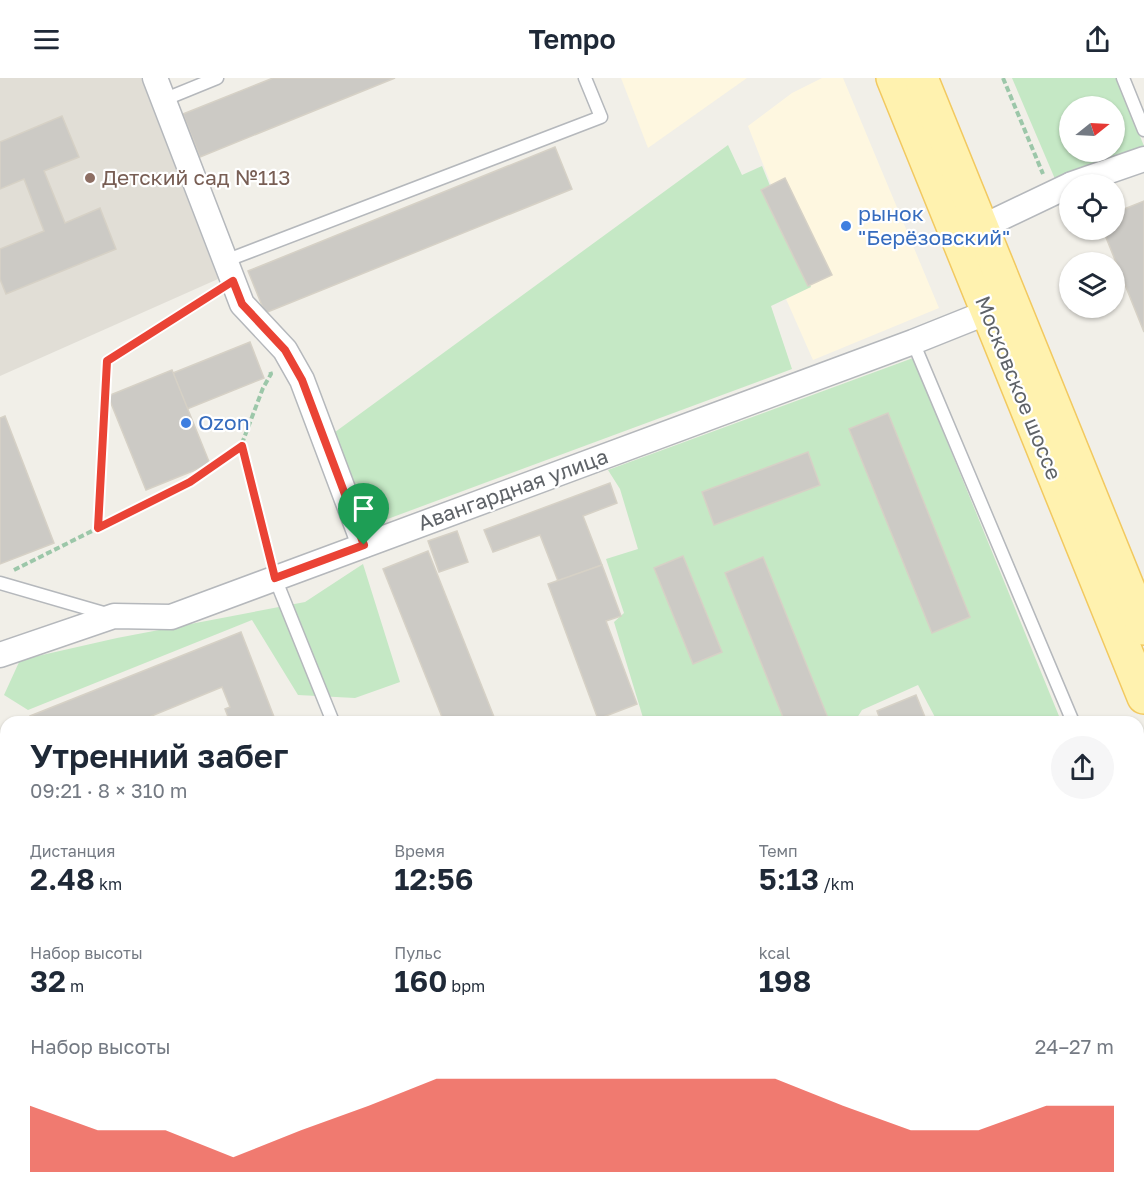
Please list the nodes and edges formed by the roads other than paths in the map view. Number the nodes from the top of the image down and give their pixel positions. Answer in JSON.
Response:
{"nodes":[{"id":1,"x":217,"y":78,"type":"edge"},
{"id":2,"x":585,"y":78,"type":"edge"},
{"id":3,"x":893,"y":78,"type":"edge"},
{"id":4,"x":921,"y":78,"type":"edge"},
{"id":5,"x":1123,"y":78,"type":"edge"},
{"id":6,"x":159,"y":89,"type":"edge"},
{"id":7,"x":1144,"y":130,"type":"edge"},
{"id":8,"x":1144,"y":159,"type":"edge"},
{"id":9,"x":1101,"y":174,"type":"edge"},
{"id":10,"x":1059,"y":189,"type":"edge"},
{"id":11,"x":981,"y":227,"type":"junction"},
{"id":12,"x":229,"y":271,"type":"junction"},
{"id":13,"x":988,"y":312,"type":"junction"},
{"id":14,"x":913,"y":342,"type":"junction"},
{"id":15,"x":364,"y":545,"type":"junction"},
{"id":16,"x":275,"y":578,"type":"junction"},
{"id":17,"x":0,"y":583,"type":"edge"},
{"id":18,"x":114,"y":616,"type":"junction"},
{"id":19,"x":1144,"y":628,"type":"edge"},
{"id":20,"x":0,"y":655,"type":"edge"},
{"id":21,"x":1144,"y":697,"type":"edge"},
{"id":22,"x":331,"y":716,"type":"edge"},
{"id":23,"x":1070,"y":716,"type":"edge"}],
"edges":[{"from":1,"to":6,"type":"lane"},
{"from":2,"to":12,"type":"lane"},
{"from":3,"to":13,"type":"main road","name":"Московское шоссе"},
{"from":4,"to":11,"type":"main road","name":"Московское шоссе"},
{"from":5,"to":7,"type":"lane"},
{"from":6,"to":12,"type":"street"},
{"from":8,"to":9,"type":"street"},
{"from":10,"to":11,"type":"street"},
{"from":11,"to":19,"type":"main road","name":"Московское шоссе"},
{"from":12,"to":15,"type":"street"},
{"from":13,"to":14,"type":"street","name":"Авангардная улица"},
{"from":13,"to":21,"type":"main road","name":"Московское шоссе"},
{"from":14,"to":15,"type":"street","name":"Авангардная улица"},
{"from":14,"to":23,"type":"lane"},
{"from":15,"to":16,"type":"street","name":"Авангардная улица"},
{"from":16,"to":18,"type":"street","name":"Авангардная улица"},
{"from":16,"to":22,"type":"lane"},
{"from":17,"to":18,"type":"lane"},
{"from":18,"to":20,"type":"street","name":"Авангардная улица"}]}
